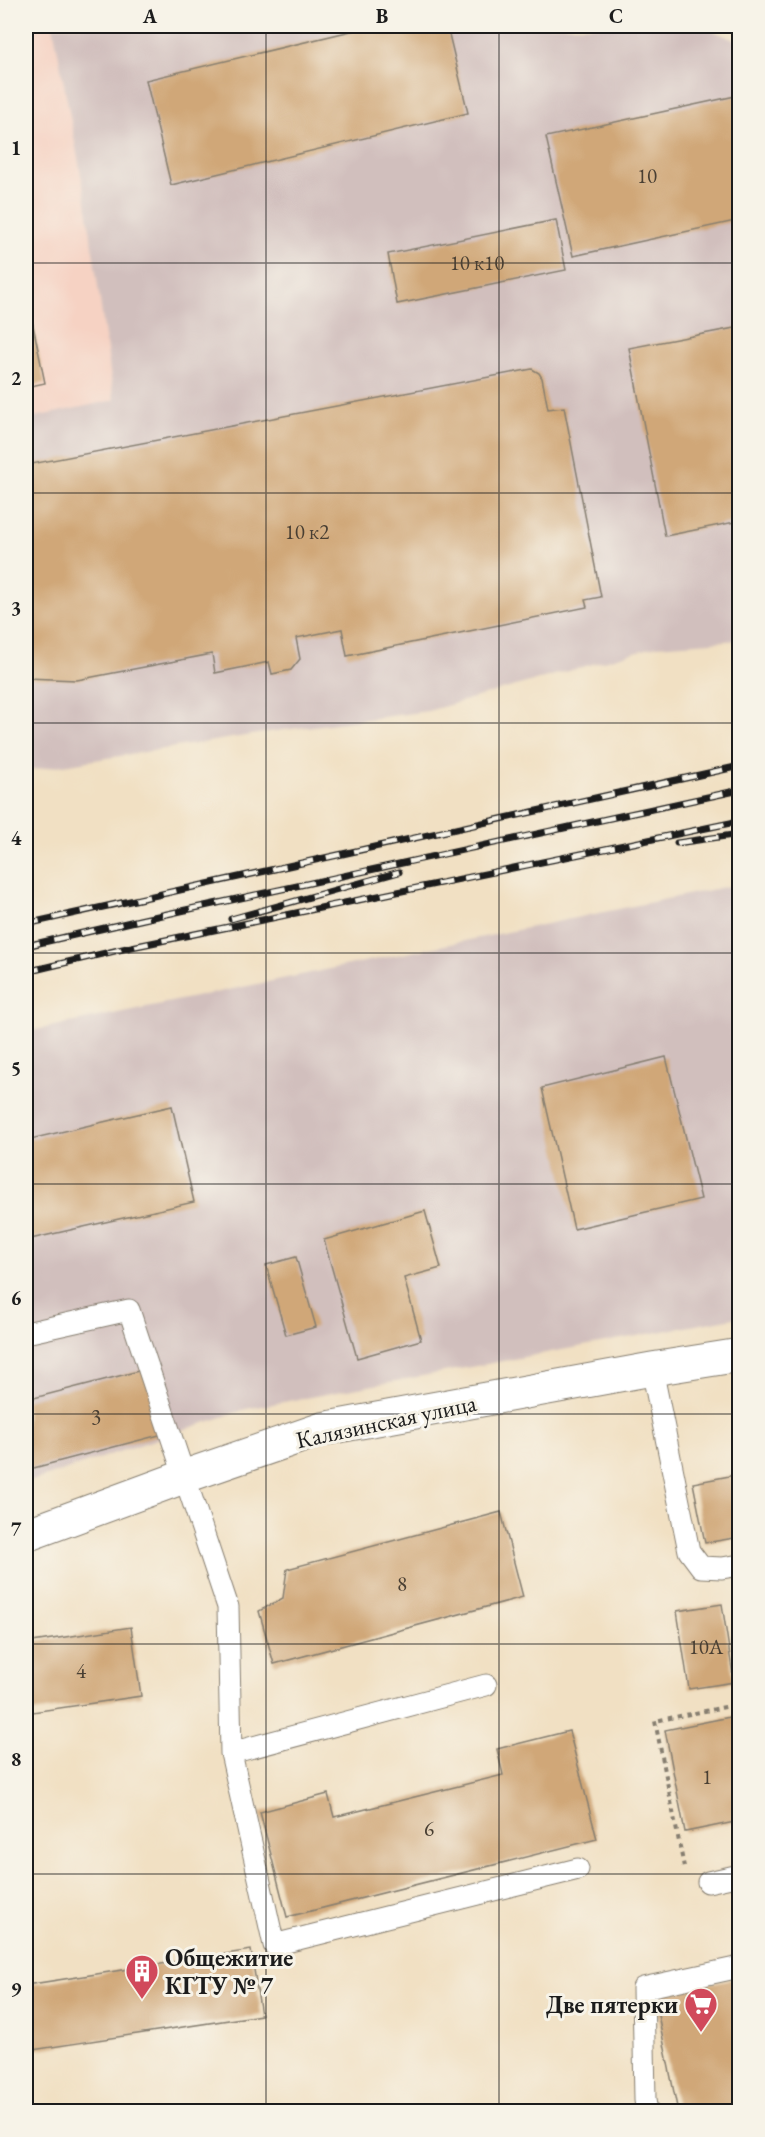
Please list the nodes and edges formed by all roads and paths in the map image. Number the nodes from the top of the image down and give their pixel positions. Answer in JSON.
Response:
{"nodes":[{"id":1,"x":26,"y":1333,"type":"edge"},
{"id":2,"x":740,"y":1355,"type":"edge"},
{"id":3,"x":652,"y":1369,"type":"junction"},
{"id":4,"x":186,"y":1476,"type":"junction"},
{"id":5,"x":26,"y":1535,"type":"edge"},
{"id":6,"x":740,"y":1564,"type":"edge"},
{"id":7,"x":486,"y":1685,"type":"dead end"},
{"id":8,"x":740,"y":1704,"type":"edge"},
{"id":9,"x":231,"y":1753,"type":"junction"},
{"id":10,"x":578,"y":1869,"type":"dead end"},
{"id":11,"x":702,"y":1874,"type":"joint"},
{"id":12,"x":740,"y":1875,"type":"edge"},
{"id":13,"x":740,"y":1967,"type":"edge"},
{"id":14,"x":647,"y":2112,"type":"edge"}],
"edges":[{"from":1,"to":4,"type":"lane"},
{"from":2,"to":3,"type":"street","name":"Калязинская улица"},
{"from":3,"to":4,"type":"street","name":"Калязинская улица"},
{"from":3,"to":6,"type":"lane"},
{"from":4,"to":5,"type":"street","name":"Калязинская улица"},
{"from":4,"to":9,"type":"lane"},
{"from":7,"to":9,"type":"lane"},
{"from":8,"to":11,"type":"path"},
{"from":9,"to":10,"type":"lane"},
{"from":11,"to":12,"type":"lane"},
{"from":13,"to":14,"type":"lane"}]}
